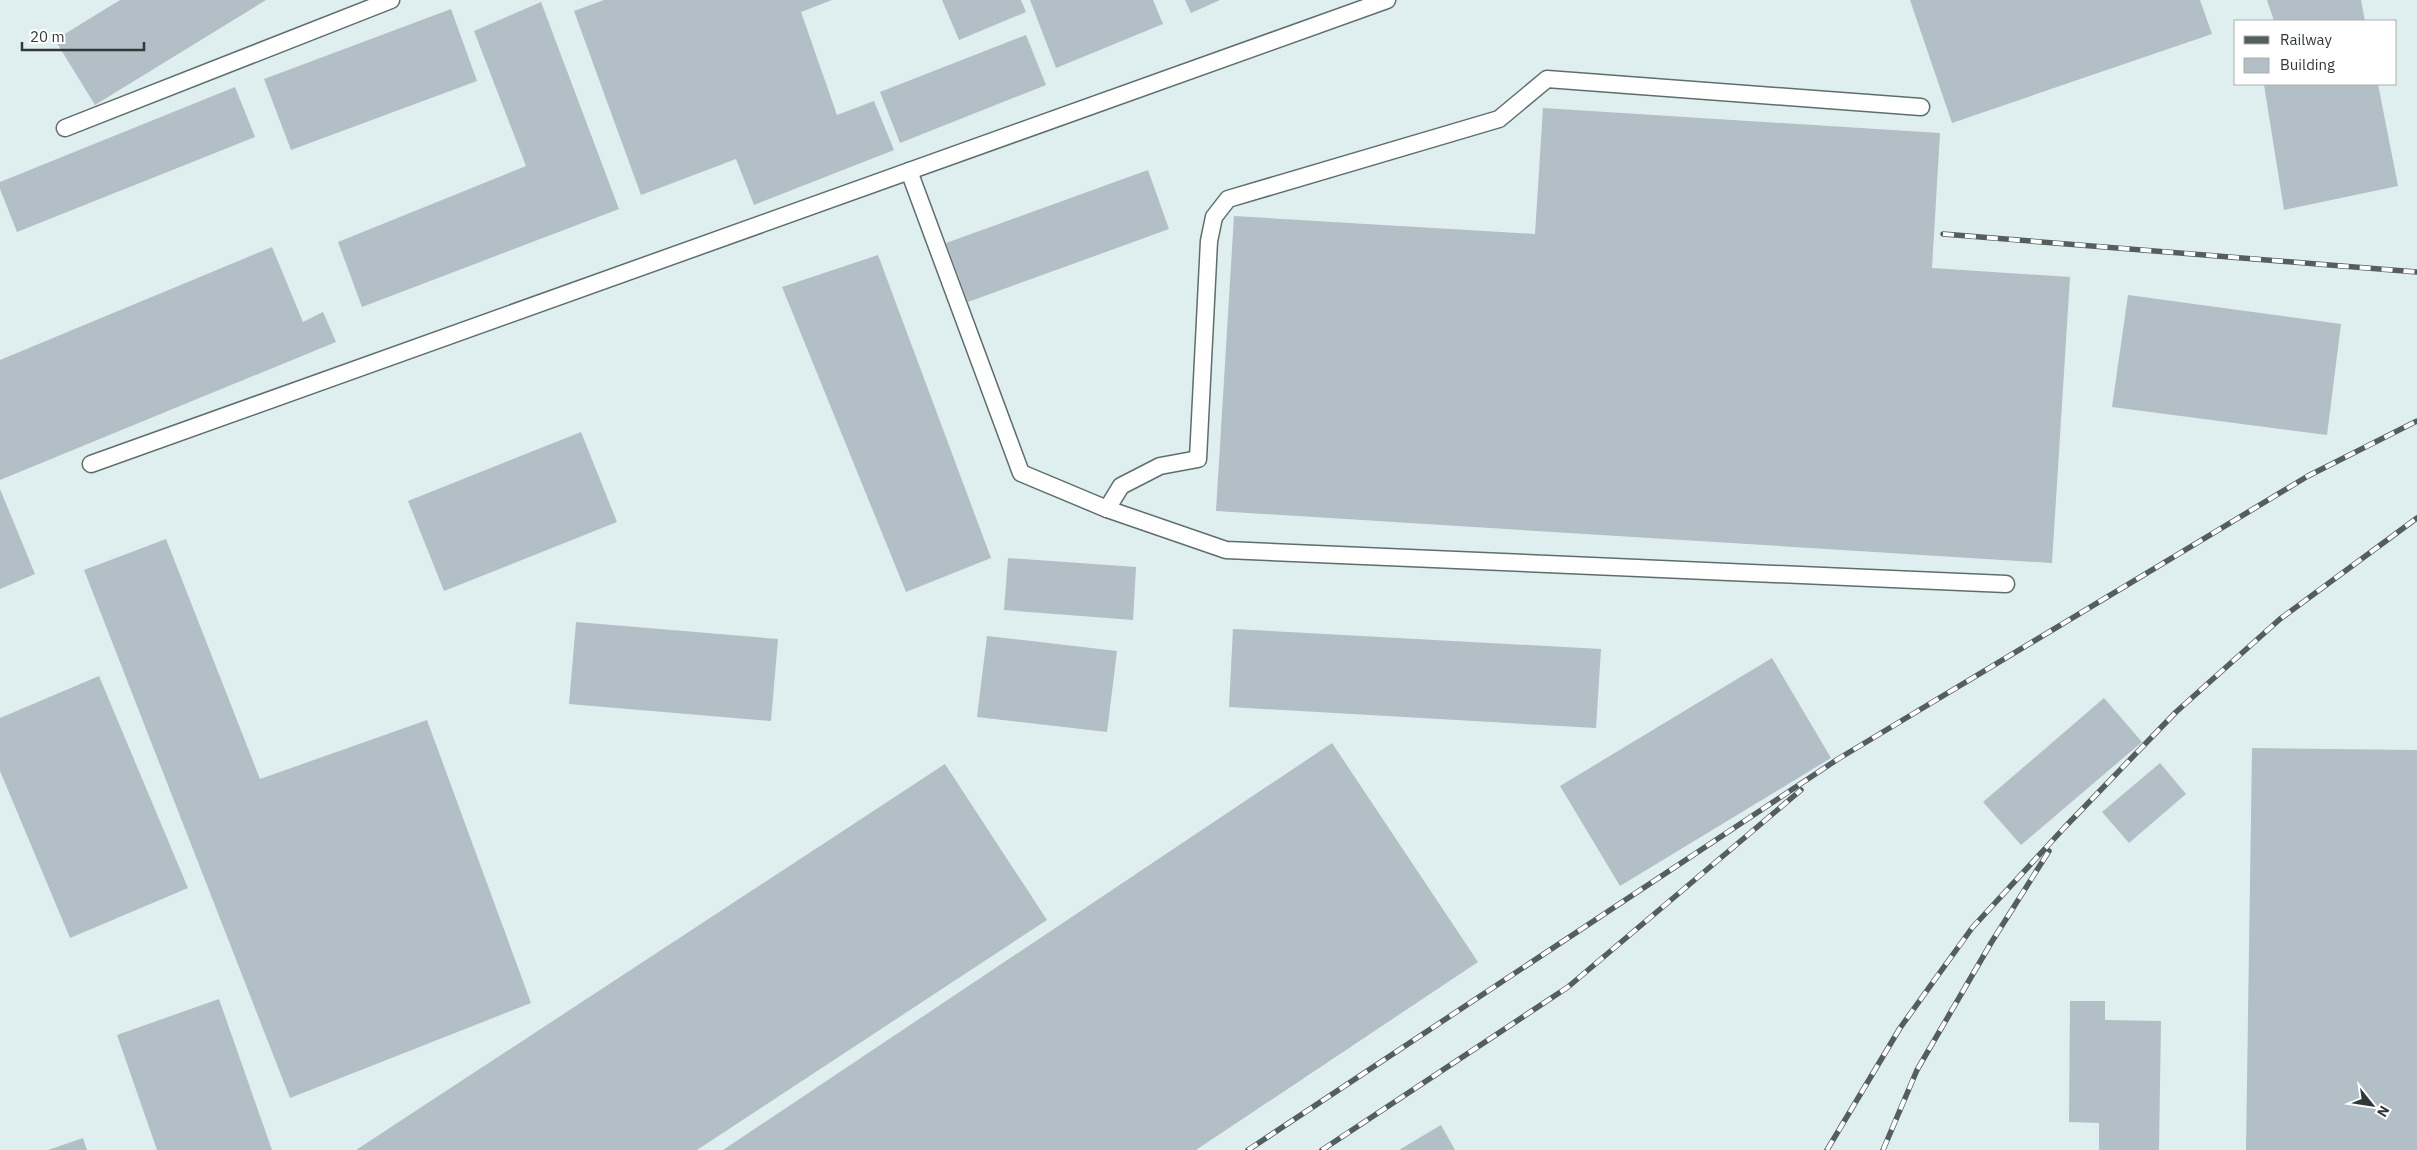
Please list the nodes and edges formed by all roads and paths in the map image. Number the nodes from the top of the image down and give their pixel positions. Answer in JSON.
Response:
{"nodes":[{"id":1,"x":391,"y":0,"type":"edge"},
{"id":2,"x":1387,"y":0,"type":"edge"},
{"id":3,"x":1921,"y":107,"type":"dead end"},
{"id":4,"x":65,"y":128,"type":"dead end"},
{"id":5,"x":909,"y":171,"type":"junction"},
{"id":6,"x":91,"y":464,"type":"dead end"},
{"id":7,"x":1107,"y":509,"type":"junction"},
{"id":8,"x":2006,"y":584,"type":"dead end"}],
"edges":[{"from":1,"to":4,"type":"lane"},
{"from":2,"to":5,"type":"lane"},
{"from":3,"to":7,"type":"lane"},
{"from":5,"to":6,"type":"lane"},
{"from":5,"to":7,"type":"lane"},
{"from":7,"to":8,"type":"lane"}]}
